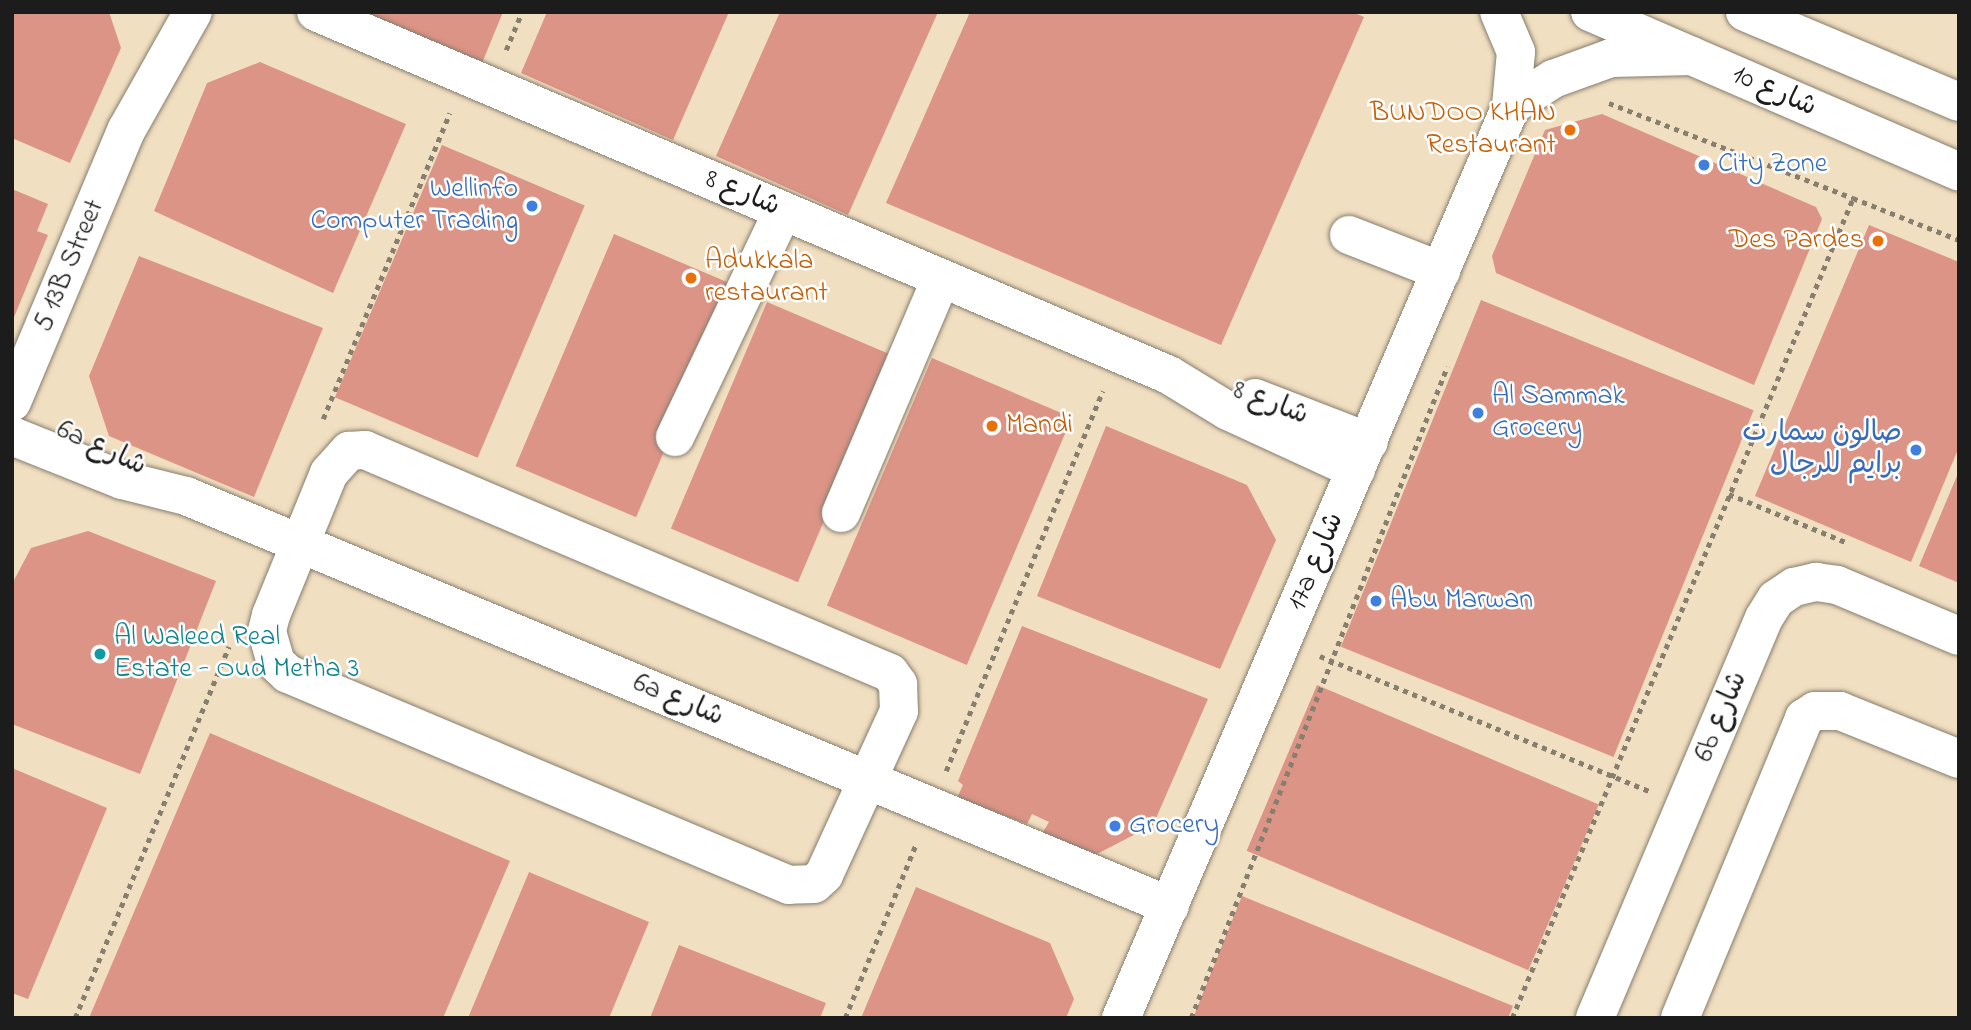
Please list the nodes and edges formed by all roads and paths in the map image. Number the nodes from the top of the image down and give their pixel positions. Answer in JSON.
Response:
{"nodes":[{"id":1,"x":164,"y":12,"type":"edge"},
{"id":2,"x":193,"y":12,"type":"edge"},
{"id":3,"x":316,"y":12,"type":"edge"},
{"id":4,"x":1499,"y":12,"type":"edge"},
{"id":5,"x":1590,"y":12,"type":"edge"},
{"id":6,"x":1745,"y":12,"type":"edge"},
{"id":7,"x":1692,"y":56,"type":"junction"},
{"id":8,"x":1598,"y":100,"type":"dead end"},
{"id":9,"x":1959,"y":102,"type":"edge"},
{"id":10,"x":1511,"y":106,"type":"junction"},
{"id":11,"x":127,"y":130,"type":"junction"},
{"id":12,"x":1959,"y":172,"type":"edge"},
{"id":13,"x":1853,"y":198,"type":"junction"},
{"id":14,"x":783,"y":211,"type":"junction"},
{"id":15,"x":1349,"y":235,"type":"dead end"},
{"id":16,"x":1959,"y":240,"type":"edge"},
{"id":17,"x":1441,"y":271,"type":"junction"},
{"id":18,"x":942,"y":279,"type":"junction"},
{"id":19,"x":1118,"y":353,"type":"junction"},
{"id":20,"x":1453,"y":354,"type":"dead end"},
{"id":21,"x":15,"y":390,"type":"edge"},
{"id":22,"x":12,"y":436,"type":"edge"},
{"id":23,"x":675,"y":437,"type":"dead end"},
{"id":24,"x":1362,"y":456,"type":"junction"},
{"id":25,"x":1729,"y":494,"type":"junction"},
{"id":26,"x":186,"y":496,"type":"junction"},
{"id":27,"x":841,"y":513,"type":"dead end"},
{"id":28,"x":301,"y":544,"type":"junction"},
{"id":29,"x":1857,"y":547,"type":"dead end"},
{"id":30,"x":1959,"y":636,"type":"edge"},
{"id":31,"x":1284,"y":642,"type":"junction"},
{"id":32,"x":1331,"y":661,"type":"junction"},
{"id":33,"x":1959,"y":760,"type":"edge"},
{"id":34,"x":1613,"y":776,"type":"junction"},
{"id":35,"x":868,"y":780,"type":"junction"},
{"id":36,"x":1685,"y":805,"type":"junction"},
{"id":37,"x":931,"y":807,"type":"junction"},
{"id":38,"x":1170,"y":906,"type":"junction"},
{"id":39,"x":845,"y":1018,"type":"edge"},
{"id":40,"x":1121,"y":1018,"type":"edge"},
{"id":41,"x":1191,"y":1018,"type":"edge"},
{"id":42,"x":1512,"y":1018,"type":"edge"},
{"id":43,"x":1595,"y":1018,"type":"edge"},
{"id":44,"x":1680,"y":1018,"type":"edge"}],
"edges":[{"from":1,"to":11,"type":"street","name":"5 13B Street"},
{"from":2,"to":11,"type":"street","name":"5 13B Street"},
{"from":3,"to":14,"type":"street","name":"شارع 8"},
{"from":4,"to":10,"type":"street","name":"17a شارع"},
{"from":5,"to":7,"type":"street","name":"شارع 10"},
{"from":6,"to":9,"type":"street"},
{"from":7,"to":10,"type":"street"},
{"from":7,"to":12,"type":"street","name":"شارع 10"},
{"from":8,"to":13,"type":"path"},
{"from":10,"to":17,"type":"street","name":"17a شارع"},
{"from":11,"to":21,"type":"street","name":"5 13B Street"},
{"from":13,"to":16,"type":"path"},
{"from":13,"to":25,"type":"path"},
{"from":14,"to":18,"type":"street","name":"شارع 8"},
{"from":14,"to":23,"type":"street"},
{"from":15,"to":17,"type":"street"},
{"from":17,"to":24,"type":"street","name":"17a شارع"},
{"from":18,"to":19,"type":"street","name":"شارع 8"},
{"from":18,"to":27,"type":"street"},
{"from":19,"to":24,"type":"street","name":"شارع 8"},
{"from":19,"to":37,"type":"path"},
{"from":20,"to":32,"type":"path"},
{"from":21,"to":26,"type":"street","name":"6a شارع"},
{"from":22,"to":26,"type":"street","name":"6a شارع"},
{"from":24,"to":31,"type":"street","name":"17a شارع"},
{"from":25,"to":29,"type":"path"},
{"from":25,"to":34,"type":"path"},
{"from":26,"to":28,"type":"street","name":"6a شارع"},
{"from":28,"to":35,"type":"street","name":"6a شارع"},
{"from":28,"to":35,"type":"street"},
{"from":28,"to":35,"type":"street"},
{"from":30,"to":36,"type":"street","name":"6b شارع"},
{"from":31,"to":32,"type":"path"},
{"from":31,"to":38,"type":"street","name":"17a شارع"},
{"from":32,"to":34,"type":"path"},
{"from":32,"to":41,"type":"path"},
{"from":33,"to":44,"type":"street"},
{"from":34,"to":36,"type":"path"},
{"from":34,"to":42,"type":"path"},
{"from":35,"to":37,"type":"street","name":"6a شارع"},
{"from":36,"to":43,"type":"street","name":"6b شارع"},
{"from":37,"to":38,"type":"street","name":"6a شارع"},
{"from":37,"to":39,"type":"path"},
{"from":38,"to":40,"type":"street","name":"17a شارع"}]}
